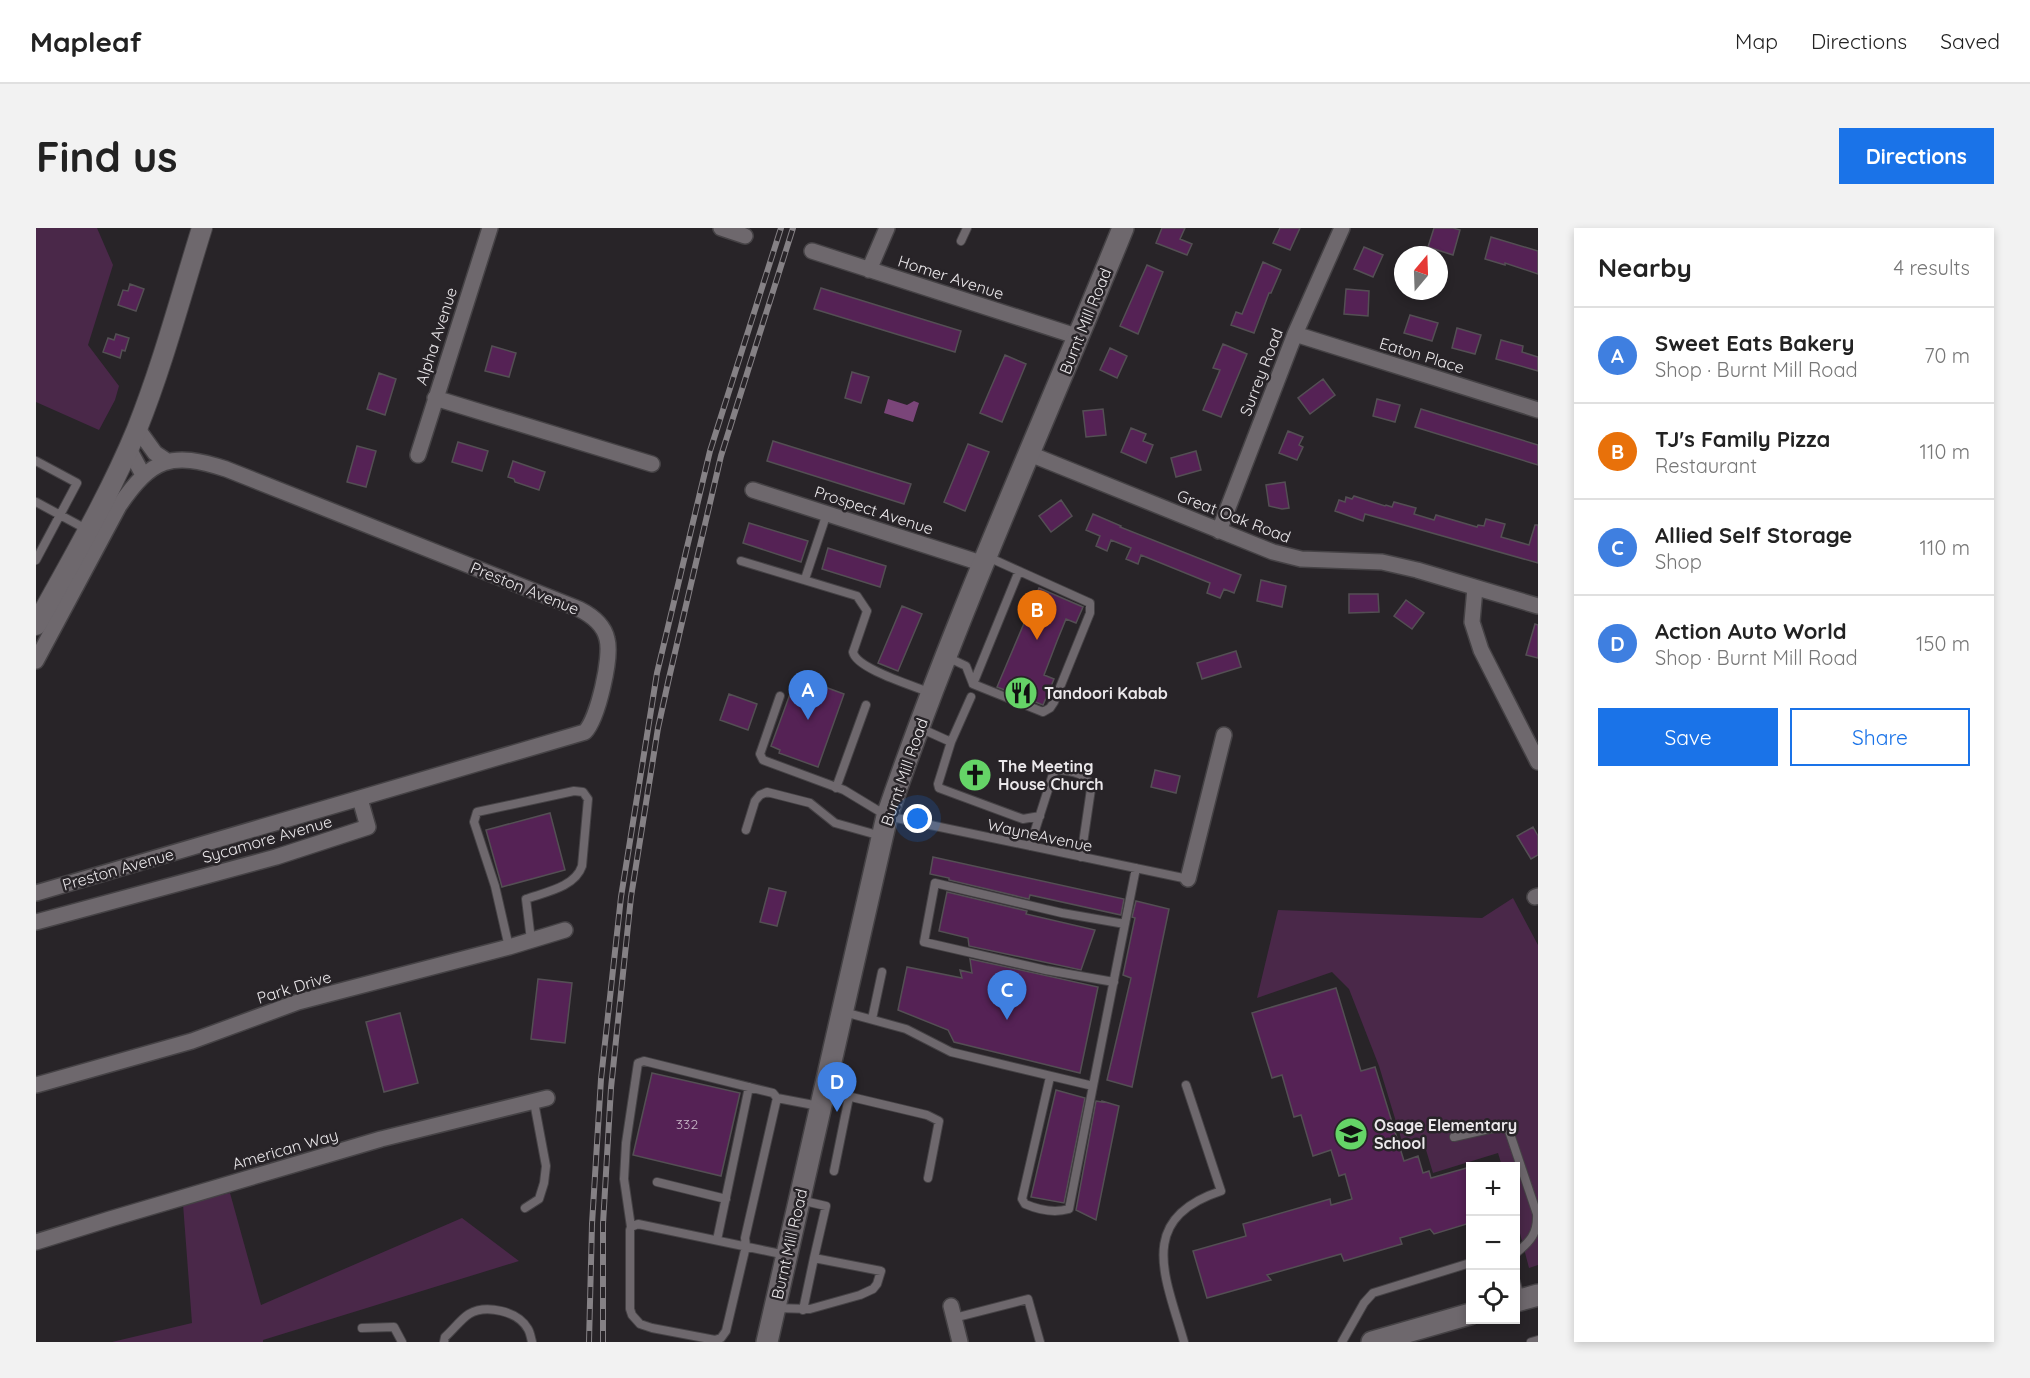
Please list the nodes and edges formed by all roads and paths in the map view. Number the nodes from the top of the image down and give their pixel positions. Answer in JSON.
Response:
{"nodes":[{"id":1,"x":202,"y":228,"type":"edge"},
{"id":2,"x":490,"y":228,"type":"edge"},
{"id":3,"x":721,"y":228,"type":"edge"},
{"id":4,"x":967,"y":228,"type":"edge"},
{"id":5,"x":1123,"y":228,"type":"edge"},
{"id":6,"x":1342,"y":228,"type":"edge"},
{"id":7,"x":885,"y":229,"type":"edge"},
{"id":8,"x":745,"y":236,"type":"dead end"},
{"id":9,"x":961,"y":241,"type":"dead end"},
{"id":10,"x":812,"y":251,"type":"dead end"},
{"id":11,"x":869,"y":270,"type":"junction"},
{"id":12,"x":1295,"y":334,"type":"junction"},
{"id":13,"x":1079,"y":337,"type":"junction"},
{"id":14,"x":435,"y":398,"type":"junction"},
{"id":15,"x":1538,"y":410,"type":"edge"},
{"id":16,"x":137,"y":428,"type":"junction"},
{"id":17,"x":128,"y":447,"type":"junction"},
{"id":18,"x":1030,"y":454,"type":"junction"},
{"id":19,"x":418,"y":455,"type":"dead end"},
{"id":20,"x":36,"y":461,"type":"edge"},
{"id":21,"x":167,"y":461,"type":"junction"},
{"id":22,"x":652,"y":464,"type":"dead end"},
{"id":23,"x":142,"y":476,"type":"junction"},
{"id":24,"x":753,"y":490,"type":"dead end"},
{"id":25,"x":36,"y":502,"type":"edge"},
{"id":26,"x":827,"y":513,"type":"junction"},
{"id":27,"x":60,"y":514,"type":"junction"},
{"id":28,"x":88,"y":529,"type":"junction"},
{"id":29,"x":1219,"y":531,"type":"junction"},
{"id":30,"x":36,"y":560,"type":"edge"},
{"id":31,"x":985,"y":560,"type":"junction"},
{"id":32,"x":741,"y":561,"type":"dead end"},
{"id":33,"x":1019,"y":570,"type":"junction"},
{"id":34,"x":805,"y":579,"type":"junction"},
{"id":35,"x":1475,"y":588,"type":"junction"},
{"id":36,"x":1538,"y":606,"type":"edge"},
{"id":37,"x":36,"y":625,"type":"edge"},
{"id":38,"x":947,"y":657,"type":"junction"},
{"id":39,"x":36,"y":661,"type":"edge"},
{"id":40,"x":974,"y":684,"type":"junction"},
{"id":41,"x":932,"y":693,"type":"junction"},
{"id":42,"x":780,"y":696,"type":"dead end"},
{"id":43,"x":971,"y":697,"type":"dead end"},
{"id":44,"x":866,"y":705,"type":"dead end"},
{"id":45,"x":918,"y":728,"type":"junction"},
{"id":46,"x":1224,"y":735,"type":"dead end"},
{"id":47,"x":951,"y":742,"type":"junction"},
{"id":48,"x":1538,"y":762,"type":"edge"},
{"id":49,"x":836,"y":788,"type":"junction"},
{"id":50,"x":360,"y":798,"type":"junction"},
{"id":51,"x":1040,"y":816,"type":"junction"},
{"id":52,"x":884,"y":826,"type":"junction"},
{"id":53,"x":746,"y":830,"type":"dead end"},
{"id":54,"x":1030,"y":846,"type":"junction"},
{"id":55,"x":1081,"y":857,"type":"junction"},
{"id":56,"x":1136,"y":868,"type":"junction"},
{"id":57,"x":1188,"y":879,"type":"joint"},
{"id":58,"x":36,"y":892,"type":"edge"},
{"id":59,"x":36,"y":922,"type":"edge"},
{"id":60,"x":1125,"y":924,"type":"junction"},
{"id":61,"x":565,"y":930,"type":"dead end"},
{"id":62,"x":531,"y":940,"type":"junction"},
{"id":63,"x":509,"y":947,"type":"junction"},
{"id":64,"x":882,"y":972,"type":"dead end"},
{"id":65,"x":1114,"y":982,"type":"junction"},
{"id":66,"x":842,"y":1011,"type":"junction"},
{"id":67,"x":872,"y":1019,"type":"junction"},
{"id":68,"x":1050,"y":1077,"type":"junction"},
{"id":69,"x":36,"y":1085,"type":"edge"},
{"id":70,"x":1186,"y":1085,"type":"dead end"},
{"id":71,"x":1093,"y":1086,"type":"junction"},
{"id":72,"x":749,"y":1087,"type":"junction"},
{"id":73,"x":849,"y":1097,"type":"junction"},
{"id":74,"x":777,"y":1098,"type":"junction"},
{"id":75,"x":822,"y":1098,"type":"junction"},
{"id":76,"x":540,"y":1100,"type":"joint"},
{"id":77,"x":1454,"y":1137,"type":"dead end"},
{"id":78,"x":834,"y":1172,"type":"dead end"},
{"id":79,"x":928,"y":1178,"type":"dead end"},
{"id":80,"x":657,"y":1182,"type":"dead end"},
{"id":81,"x":726,"y":1199,"type":"junction"},
{"id":82,"x":799,"y":1200,"type":"junction"},
{"id":83,"x":525,"y":1208,"type":"dead end"},
{"id":84,"x":631,"y":1227,"type":"junction"},
{"id":85,"x":717,"y":1240,"type":"junction"},
{"id":86,"x":36,"y":1242,"type":"edge"},
{"id":87,"x":746,"y":1246,"type":"junction"},
{"id":88,"x":1520,"y":1249,"type":"edge"},
{"id":89,"x":786,"y":1255,"type":"junction"},
{"id":90,"x":814,"y":1258,"type":"junction"},
{"id":91,"x":1466,"y":1264,"type":"edge"},
{"id":92,"x":774,"y":1308,"type":"junction"},
{"id":93,"x":803,"y":1310,"type":"junction"},
{"id":94,"x":953,"y":1312,"type":"joint"},
{"id":95,"x":1466,"y":1315,"type":"edge"},
{"id":96,"x":362,"y":1328,"type":"dead end"},
{"id":97,"x":1538,"y":1340,"type":"edge"},
{"id":98,"x":402,"y":1342,"type":"edge"},
{"id":99,"x":444,"y":1342,"type":"edge"},
{"id":100,"x":532,"y":1342,"type":"edge"},
{"id":101,"x":767,"y":1342,"type":"edge"},
{"id":102,"x":960,"y":1342,"type":"edge"},
{"id":103,"x":1040,"y":1342,"type":"edge"},
{"id":104,"x":1184,"y":1342,"type":"edge"},
{"id":105,"x":1342,"y":1342,"type":"edge"},
{"id":106,"x":1372,"y":1342,"type":"edge"},
{"id":107,"x":1531,"y":1342,"type":"edge"}],
"edges":[{"from":1,"to":16,"type":"street"},
{"from":2,"to":14,"type":"street","name":"Alpha Avenue"},
{"from":3,"to":8,"type":"street"},
{"from":4,"to":9,"type":"lane"},
{"from":5,"to":13,"type":"main road","name":"Burnt Mill Road"},
{"from":6,"to":12,"type":"street","name":"Surrey Road"},
{"from":7,"to":11,"type":"street"},
{"from":10,"to":11,"type":"street","name":"Homer Avenue"},
{"from":11,"to":13,"type":"street","name":"Homer Avenue"},
{"from":12,"to":15,"type":"street","name":"Eaton Place"},
{"from":12,"to":29,"type":"street","name":"Surrey Road"},
{"from":13,"to":18,"type":"main road","name":"Burnt Mill Road"},
{"from":14,"to":19,"type":"street","name":"Alpha Avenue"},
{"from":14,"to":22,"type":"street"},
{"from":16,"to":17,"type":"street"},
{"from":16,"to":21,"type":"street"},
{"from":17,"to":23,"type":"street"},
{"from":17,"to":28,"type":"street"},
{"from":18,"to":29,"type":"street","name":"Great Oak Road"},
{"from":18,"to":31,"type":"main road","name":"Burnt Mill Road"},
{"from":20,"to":27,"type":"lane"},
{"from":21,"to":23,"type":"street"},
{"from":21,"to":50,"type":"street","name":"Preston Avenue"},
{"from":23,"to":39,"type":"street"},
{"from":24,"to":26,"type":"street","name":"Prospect Avenue"},
{"from":25,"to":27,"type":"lane"},
{"from":26,"to":31,"type":"street","name":"Prospect Avenue"},
{"from":26,"to":34,"type":"lane"},
{"from":27,"to":28,"type":"lane"},
{"from":27,"to":30,"type":"lane"},
{"from":28,"to":37,"type":"street"},
{"from":29,"to":35,"type":"street","name":"Great Oak Road"},
{"from":31,"to":33,"type":"lane"},
{"from":31,"to":38,"type":"main road","name":"Burnt Mill Road"},
{"from":32,"to":34,"type":"lane"},
{"from":33,"to":40,"type":"lane"},
{"from":33,"to":40,"type":"lane"},
{"from":34,"to":41,"type":"lane"},
{"from":35,"to":36,"type":"street","name":"Great Oak Road"},
{"from":35,"to":48,"type":"street"},
{"from":38,"to":40,"type":"lane"},
{"from":38,"to":41,"type":"main road","name":"Burnt Mill Road"},
{"from":41,"to":45,"type":"main road","name":"Burnt Mill Road"},
{"from":42,"to":49,"type":"lane"},
{"from":43,"to":47,"type":"lane"},
{"from":44,"to":49,"type":"lane"},
{"from":45,"to":47,"type":"lane"},
{"from":45,"to":52,"type":"main road","name":"Burnt Mill Road"},
{"from":46,"to":57,"type":"street"},
{"from":47,"to":51,"type":"lane"},
{"from":49,"to":52,"type":"lane"},
{"from":50,"to":58,"type":"street","name":"Preston Avenue"},
{"from":50,"to":59,"type":"street","name":"Sycamore Avenue"},
{"from":51,"to":54,"type":"lane"},
{"from":51,"to":55,"type":"lane"},
{"from":52,"to":53,"type":"lane"},
{"from":52,"to":54,"type":"lane","name":"WayneAvenue"},
{"from":52,"to":66,"type":"main road","name":"Burnt Mill Road"},
{"from":54,"to":55,"type":"lane","name":"WayneAvenue"},
{"from":55,"to":56,"type":"lane","name":"WayneAvenue"},
{"from":56,"to":57,"type":"lane","name":"WayneAvenue"},
{"from":56,"to":60,"type":"lane"},
{"from":60,"to":65,"type":"lane"},
{"from":60,"to":65,"type":"lane"},
{"from":61,"to":62,"type":"street","name":"Park Drive"},
{"from":62,"to":63,"type":"street","name":"Park Drive"},
{"from":62,"to":63,"type":"lane"},
{"from":63,"to":69,"type":"street","name":"Park Drive"},
{"from":64,"to":67,"type":"lane"},
{"from":65,"to":71,"type":"lane"},
{"from":66,"to":67,"type":"lane"},
{"from":66,"to":75,"type":"main road","name":"Burnt Mill Road"},
{"from":67,"to":68,"type":"lane"},
{"from":68,"to":71,"type":"lane"},
{"from":68,"to":71,"type":"lane"},
{"from":70,"to":104,"type":"lane"},
{"from":72,"to":74,"type":"lane"},
{"from":72,"to":81,"type":"lane"},
{"from":72,"to":84,"type":"lane"},
{"from":73,"to":75,"type":"lane"},
{"from":73,"to":78,"type":"lane"},
{"from":73,"to":79,"type":"lane"},
{"from":74,"to":75,"type":"lane"},
{"from":74,"to":87,"type":"lane"},
{"from":75,"to":82,"type":"main road","name":"Burnt Mill Road"},
{"from":76,"to":83,"type":"lane"},
{"from":76,"to":86,"type":"street","name":"American Way"},
{"from":77,"to":88,"type":"lane"},
{"from":80,"to":81,"type":"lane"},
{"from":81,"to":85,"type":"lane"},
{"from":82,"to":89,"type":"main road","name":"Burnt Mill Road"},
{"from":82,"to":90,"type":"lane"},
{"from":84,"to":85,"type":"lane"},
{"from":84,"to":87,"type":"lane"},
{"from":85,"to":87,"type":"lane"},
{"from":87,"to":89,"type":"lane"},
{"from":89,"to":92,"type":"main road","name":"Burnt Mill Road"},
{"from":90,"to":93,"type":"lane"},
{"from":90,"to":93,"type":"lane"},
{"from":91,"to":105,"type":"lane"},
{"from":92,"to":93,"type":"lane"},
{"from":92,"to":101,"type":"main road","name":"Burnt Mill Road"},
{"from":94,"to":102,"type":"street"},
{"from":94,"to":103,"type":"lane"},
{"from":95,"to":106,"type":"main road"},
{"from":96,"to":98,"type":"lane"},
{"from":97,"to":107,"type":"lane"},
{"from":99,"to":100,"type":"lane"}]}
